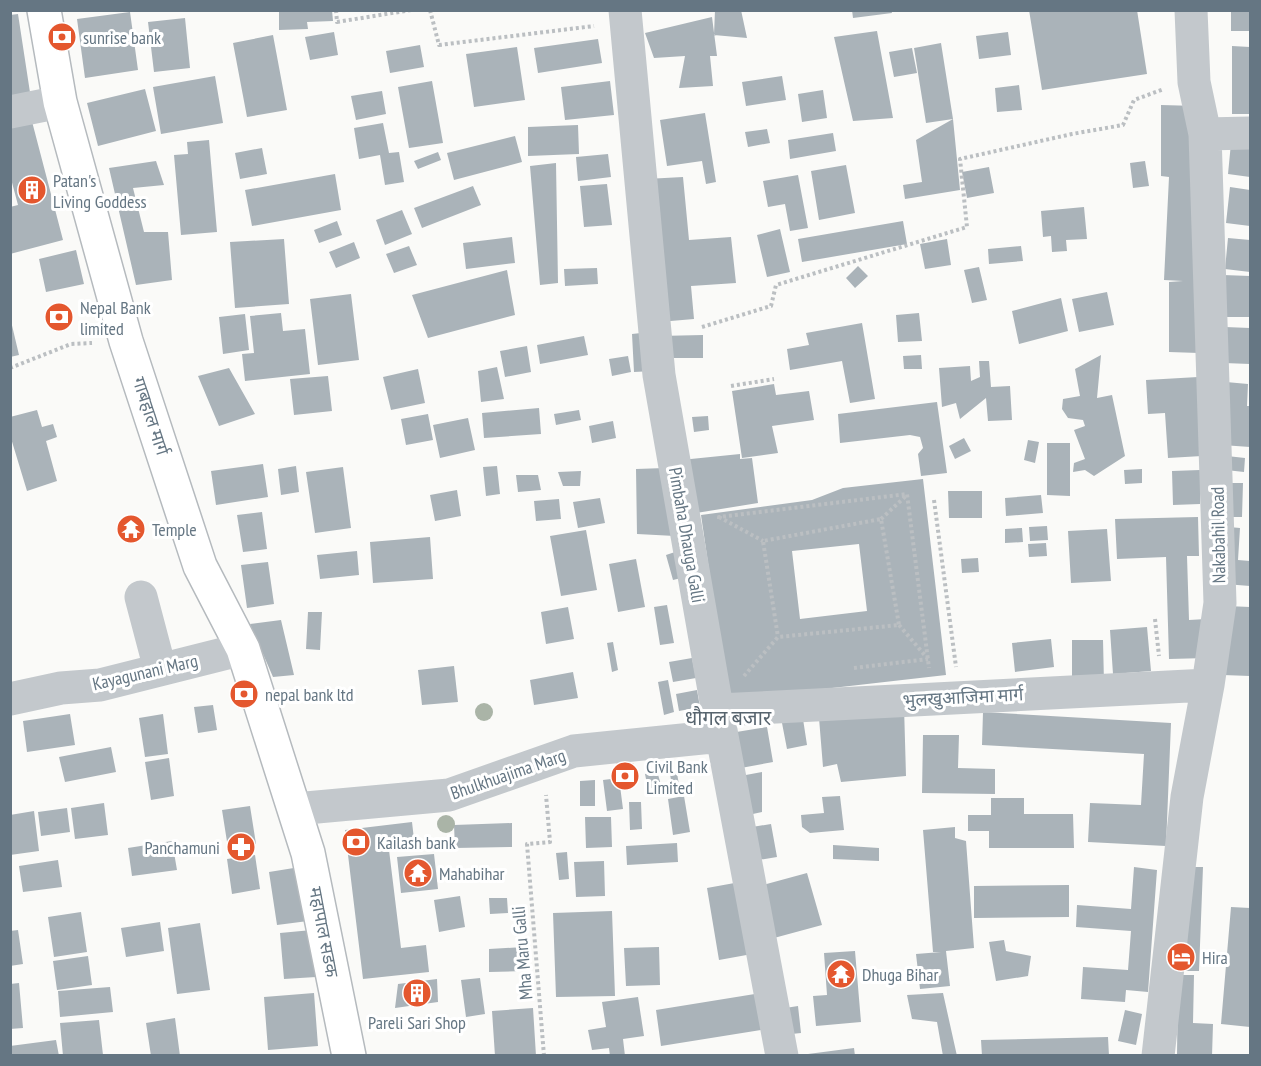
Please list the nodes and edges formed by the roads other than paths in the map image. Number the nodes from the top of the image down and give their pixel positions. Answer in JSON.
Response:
{"nodes":[{"id":1,"x":44,"y":10,"type":"edge"},
{"id":2,"x":1191,"y":10,"type":"edge"},
{"id":3,"x":626,"y":16,"type":"edge"},
{"id":4,"x":60,"y":102,"type":"junction"},
{"id":5,"x":10,"y":112,"type":"edge"},
{"id":6,"x":1251,"y":133,"type":"edge"},
{"id":7,"x":1205,"y":134,"type":"junction"},
{"id":8,"x":141,"y":597,"type":"dead end"},
{"id":9,"x":243,"y":649,"type":"junction"},
{"id":10,"x":160,"y":669,"type":"junction"},
{"id":11,"x":1208,"y":685,"type":"junction"},
{"id":12,"x":10,"y":699,"type":"edge"},
{"id":13,"x":720,"y":723,"type":"junction"},
{"id":14,"x":295,"y":809,"type":"junction"},
{"id":15,"x":349,"y":1056,"type":"edge"},
{"id":16,"x":782,"y":1056,"type":"edge"},
{"id":17,"x":1158,"y":1056,"type":"edge"}],
"edges":[{"from":1,"to":4,"type":"main road","name":"गाबहाल मार्ग"},
{"from":2,"to":7,"type":"street","name":"Nakabahil Road"},
{"from":3,"to":13,"type":"street","name":"Pimbaha Dhauga Galli"},
{"from":4,"to":5,"type":"street"},
{"from":4,"to":9,"type":"main road","name":"गाबहाल मार्ग"},
{"from":6,"to":7,"type":"street"},
{"from":7,"to":11,"type":"street","name":"Nakabahil Road"},
{"from":8,"to":10,"type":"street"},
{"from":9,"to":10,"type":"street","name":"Kayagunani Marg"},
{"from":9,"to":14,"type":"main road","name":"गाबहाल मार्ग"},
{"from":10,"to":12,"type":"street","name":"Kayagunani Marg"},
{"from":11,"to":13,"type":"street","name":"भुलखुआजिमा मार्ग"},
{"from":11,"to":17,"type":"street","name":"Nakabahil Road"},
{"from":13,"to":14,"type":"street","name":"Bhulkhuajima Marg"},
{"from":13,"to":16,"type":"street","name":"Pimbaha Dhauga Galli"},
{"from":14,"to":15,"type":"main road","name":"महापाल सडक"}]}
